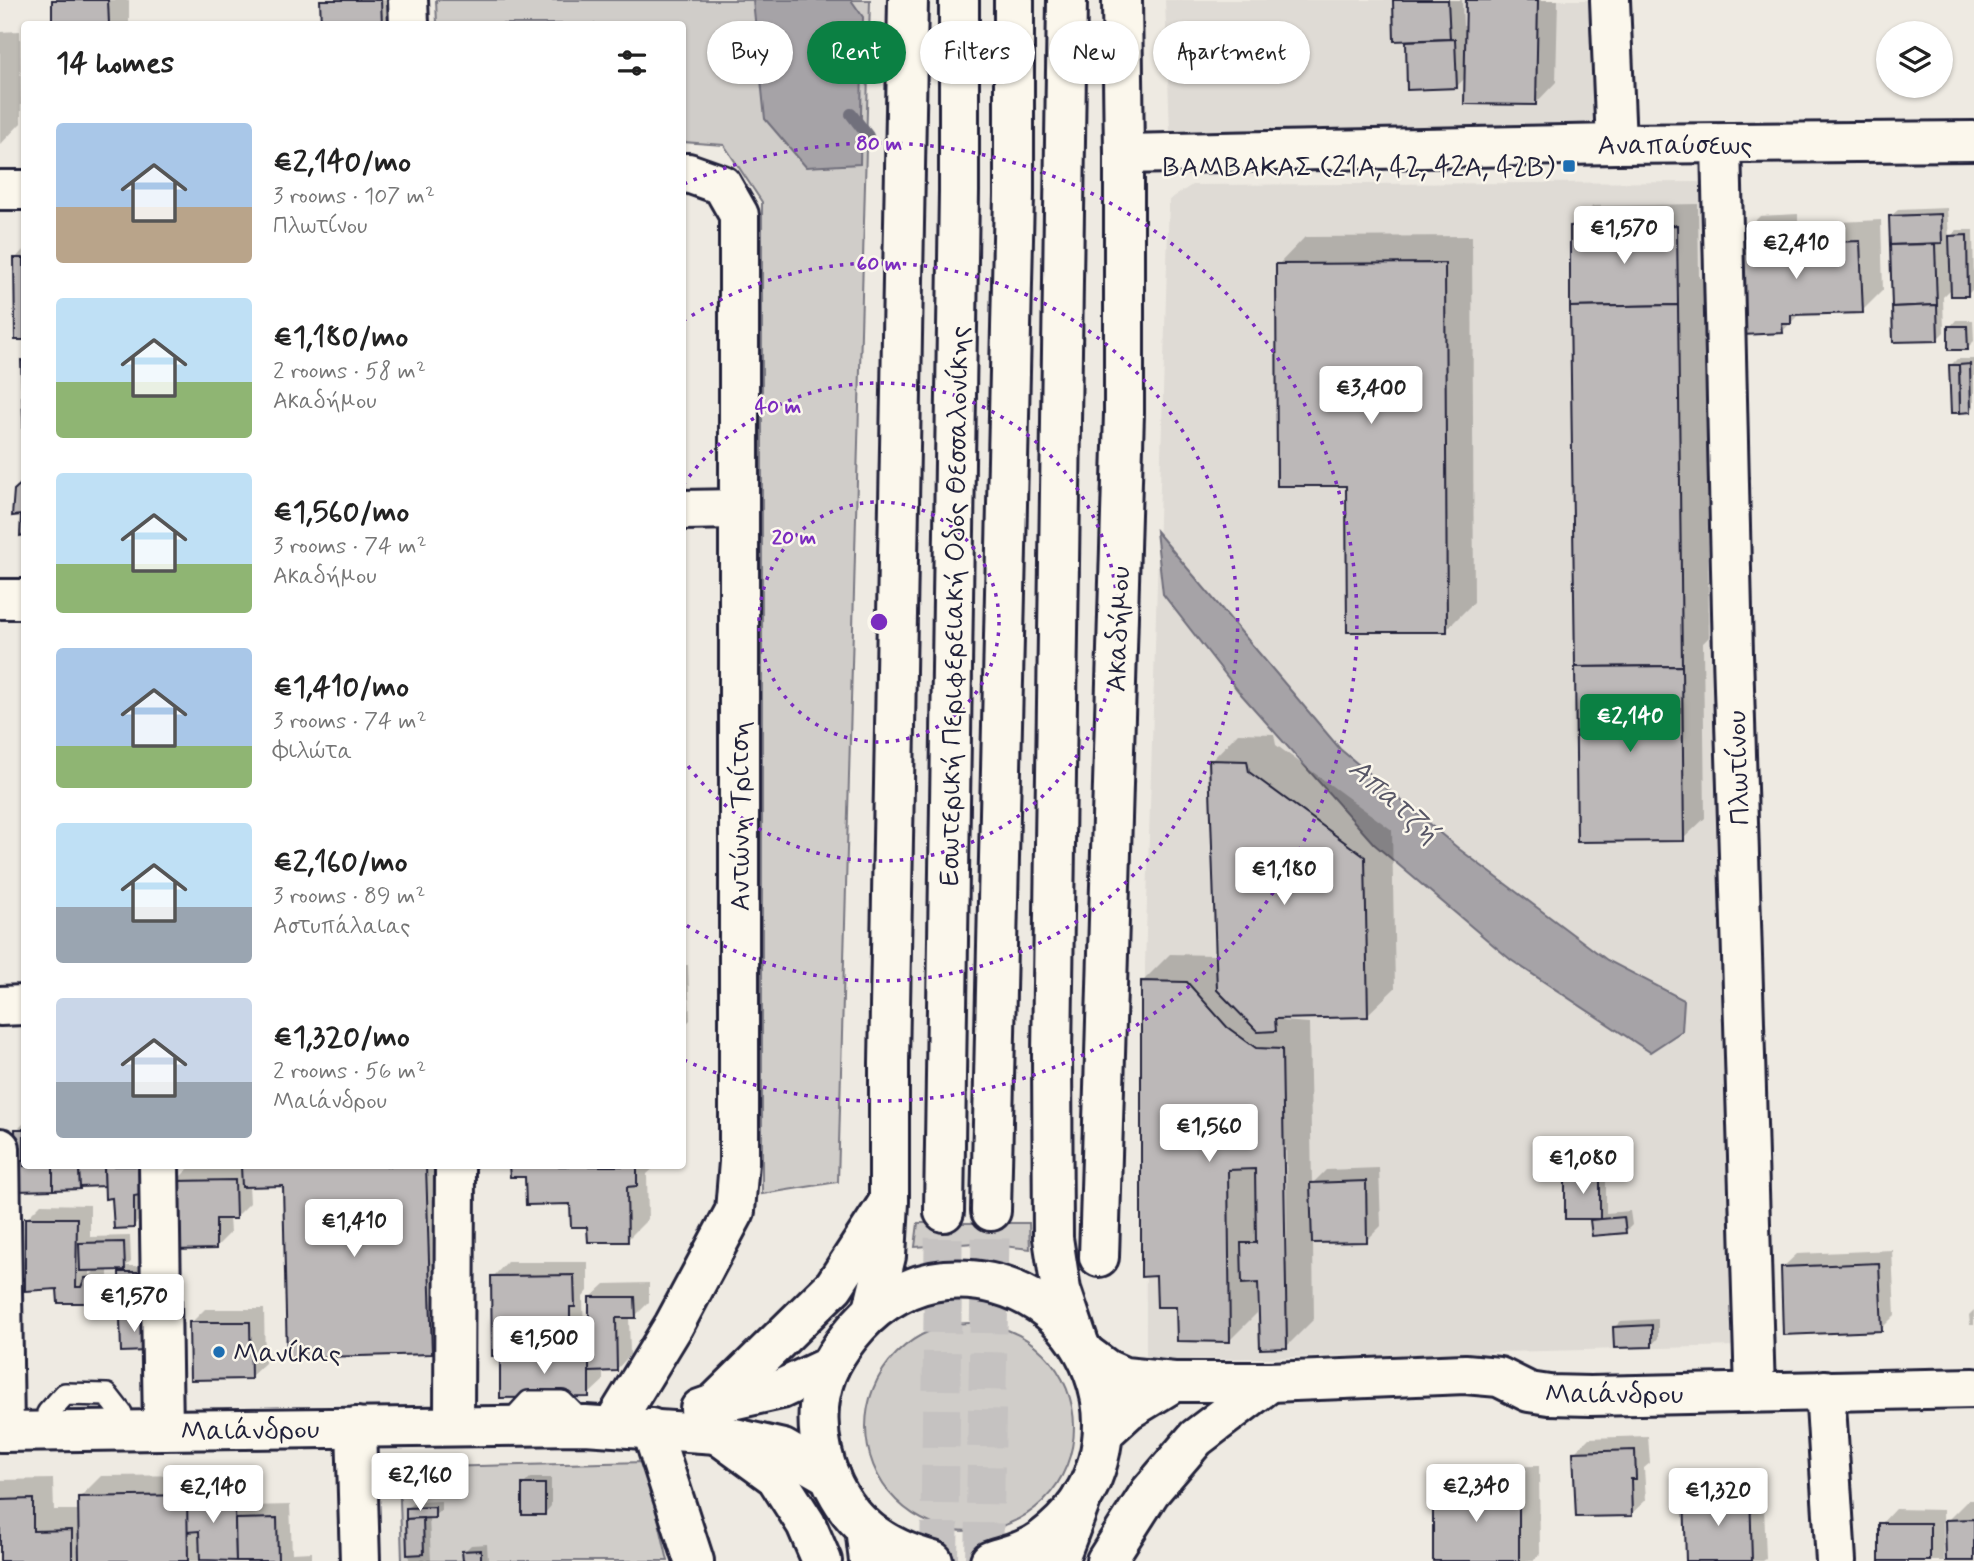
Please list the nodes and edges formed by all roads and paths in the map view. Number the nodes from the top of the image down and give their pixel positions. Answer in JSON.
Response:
{"nodes":[{"id":1,"x":408,"y":0,"type":"edge"},
{"id":2,"x":908,"y":0,"type":"edge"},
{"id":3,"x":959,"y":0,"type":"edge"},
{"id":4,"x":1014,"y":0,"type":"edge"},
{"id":5,"x":1067,"y":0,"type":"edge"},
{"id":6,"x":1122,"y":0,"type":"edge"},
{"id":7,"x":1610,"y":0,"type":"edge"},
{"id":8,"x":409,"y":21,"type":"edge"},
{"id":9,"x":1974,"y":141,"type":"edge"},
{"id":10,"x":1616,"y":144,"type":"junction"},
{"id":11,"x":1721,"y":144,"type":"junction"},
{"id":12,"x":1124,"y":154,"type":"junction"},
{"id":13,"x":686,"y":173,"type":"edge"},
{"id":14,"x":0,"y":190,"type":"edge"},
{"id":15,"x":21,"y":190,"type":"edge"},
{"id":16,"x":738,"y":509,"type":"junction"},
{"id":17,"x":686,"y":510,"type":"edge"},
{"id":18,"x":0,"y":599,"type":"edge"},
{"id":19,"x":21,"y":599,"type":"edge"},
{"id":20,"x":21,"y":1005,"type":"edge"},
{"id":21,"x":0,"y":1006,"type":"edge"},
{"id":22,"x":0,"y":1148,"type":"edge"},
{"id":23,"x":159,"y":1169,"type":"edge"},
{"id":24,"x":455,"y":1169,"type":"edge"},
{"id":25,"x":889,"y":1202,"type":"junction"},
{"id":26,"x":991,"y":1211,"type":"tunnel mouth"},
{"id":27,"x":944,"y":1212,"type":"tunnel mouth"},
{"id":28,"x":1099,"y":1257,"type":"dead end"},
{"id":29,"x":873,"y":1310,"type":"junction"},
{"id":30,"x":1082,"y":1348,"type":"junction"},
{"id":31,"x":830,"y":1366,"type":"junction"},
{"id":32,"x":1174,"y":1382,"type":"junction"},
{"id":33,"x":1270,"y":1382,"type":"junction"},
{"id":34,"x":1974,"y":1388,"type":"edge"},
{"id":35,"x":1825,"y":1390,"type":"junction"},
{"id":36,"x":1755,"y":1392,"type":"junction"},
{"id":37,"x":48,"y":1413,"type":"dead end"},
{"id":38,"x":121,"y":1413,"type":"dead end"},
{"id":39,"x":518,"y":1413,"type":"dead end"},
{"id":40,"x":715,"y":1419,"type":"junction"},
{"id":41,"x":606,"y":1421,"type":"junction"},
{"id":42,"x":454,"y":1426,"type":"junction"},
{"id":43,"x":356,"y":1427,"type":"junction"},
{"id":44,"x":163,"y":1430,"type":"junction"},
{"id":45,"x":2,"y":1432,"type":"edge"},
{"id":46,"x":1103,"y":1433,"type":"junction"},
{"id":47,"x":830,"y":1476,"type":"junction"},
{"id":48,"x":1083,"y":1495,"type":"junction"},
{"id":49,"x":867,"y":1544,"type":"edge"},
{"id":50,"x":360,"y":1561,"type":"edge"},
{"id":51,"x":694,"y":1561,"type":"edge"},
{"id":52,"x":822,"y":1561,"type":"edge"},
{"id":53,"x":933,"y":1561,"type":"edge"},
{"id":54,"x":990,"y":1561,"type":"edge"},
{"id":55,"x":1058,"y":1561,"type":"edge"},
{"id":56,"x":1106,"y":1561,"type":"edge"},
{"id":57,"x":1836,"y":1561,"type":"edge"}],
"edges":[{"from":1,"to":8,"type":"main road"},
{"from":2,"to":25,"type":"main road"},
{"from":3,"to":27,"type":"main road","name":"Εσωτερική Περιφερειακή Οδός Θεσσαλονίκης"},
{"from":4,"to":26,"type":"main road","name":"Εσωτερική Περιφερειακή Οδός Θεσσαλονίκης"},
{"from":5,"to":30,"type":"main road"},
{"from":6,"to":12,"type":"main road","name":"Ακαδήμου"},
{"from":7,"to":10,"type":"main road"},
{"from":9,"to":11,"type":"main road","name":"Αναπαύσεως"},
{"from":10,"to":11,"type":"main road","name":"Αναπαύσεως"},
{"from":10,"to":12,"type":"main road","name":"Αναπαύσεως"},
{"from":11,"to":36,"type":"main road","name":"Πλωτίνου"},
{"from":12,"to":28,"type":"main road","name":"Ακαδήμου"},
{"from":13,"to":16,"type":"main road","name":"Αντώνη Τρίτση"},
{"from":14,"to":15,"type":"main road"},
{"from":16,"to":17,"type":"main road"},
{"from":16,"to":41,"type":"main road","name":"Αντώνη Τρίτση"},
{"from":18,"to":19,"type":"main road"},
{"from":20,"to":21,"type":"main road"},
{"from":22,"to":45,"type":"main road"},
{"from":23,"to":44,"type":"main road"},
{"from":24,"to":42,"type":"main road"},
{"from":25,"to":29,"type":"main road"},
{"from":25,"to":40,"type":"main road"},
{"from":29,"to":30,"type":"main road","name":"Μαιάνδρου"},
{"from":29,"to":31,"type":"main road","name":"Μαιάνδρου"},
{"from":30,"to":32,"type":"main road","name":"Μαιάνδρου"},
{"from":30,"to":46,"type":"main road","name":"Μαιάνδρου"},
{"from":31,"to":40,"type":"main road","name":"Μαιάνδρου"},
{"from":31,"to":47,"type":"main road","name":"Μαιάνδρου"},
{"from":32,"to":33,"type":"main road","name":"Μαιάνδρου"},
{"from":32,"to":46,"type":"main road"},
{"from":33,"to":36,"type":"main road","name":"Μαιάνδρου"},
{"from":33,"to":56,"type":"main road"},
{"from":34,"to":35,"type":"main road","name":"Μαιάνδρου"},
{"from":35,"to":36,"type":"main road","name":"Μαιάνδρου"},
{"from":35,"to":57,"type":"main road"},
{"from":37,"to":38,"type":"lane"},
{"from":39,"to":41,"type":"lane"},
{"from":40,"to":41,"type":"main road","name":"Μαιάνδρου"},
{"from":40,"to":47,"type":"main road","name":"Μαιάνδρου"},
{"from":40,"to":52,"type":"main road"},
{"from":41,"to":42,"type":"main road","name":"Μαιάνδρου"},
{"from":41,"to":51,"type":"main road"},
{"from":42,"to":43,"type":"main road","name":"Μαιάνδρου"},
{"from":43,"to":44,"type":"main road","name":"Μαιάνδρου"},
{"from":43,"to":50,"type":"main road"},
{"from":44,"to":45,"type":"main road","name":"Μαιάνδρου"},
{"from":46,"to":48,"type":"main road","name":"Μαιάνδρου"},
{"from":47,"to":49,"type":"main road","name":"Μαιάνδρου"},
{"from":48,"to":54,"type":"main road","name":"Μαιάνδρου"},
{"from":48,"to":55,"type":"main road"},
{"from":49,"to":53,"type":"main road","name":"Μαιάνδρου"}]}
